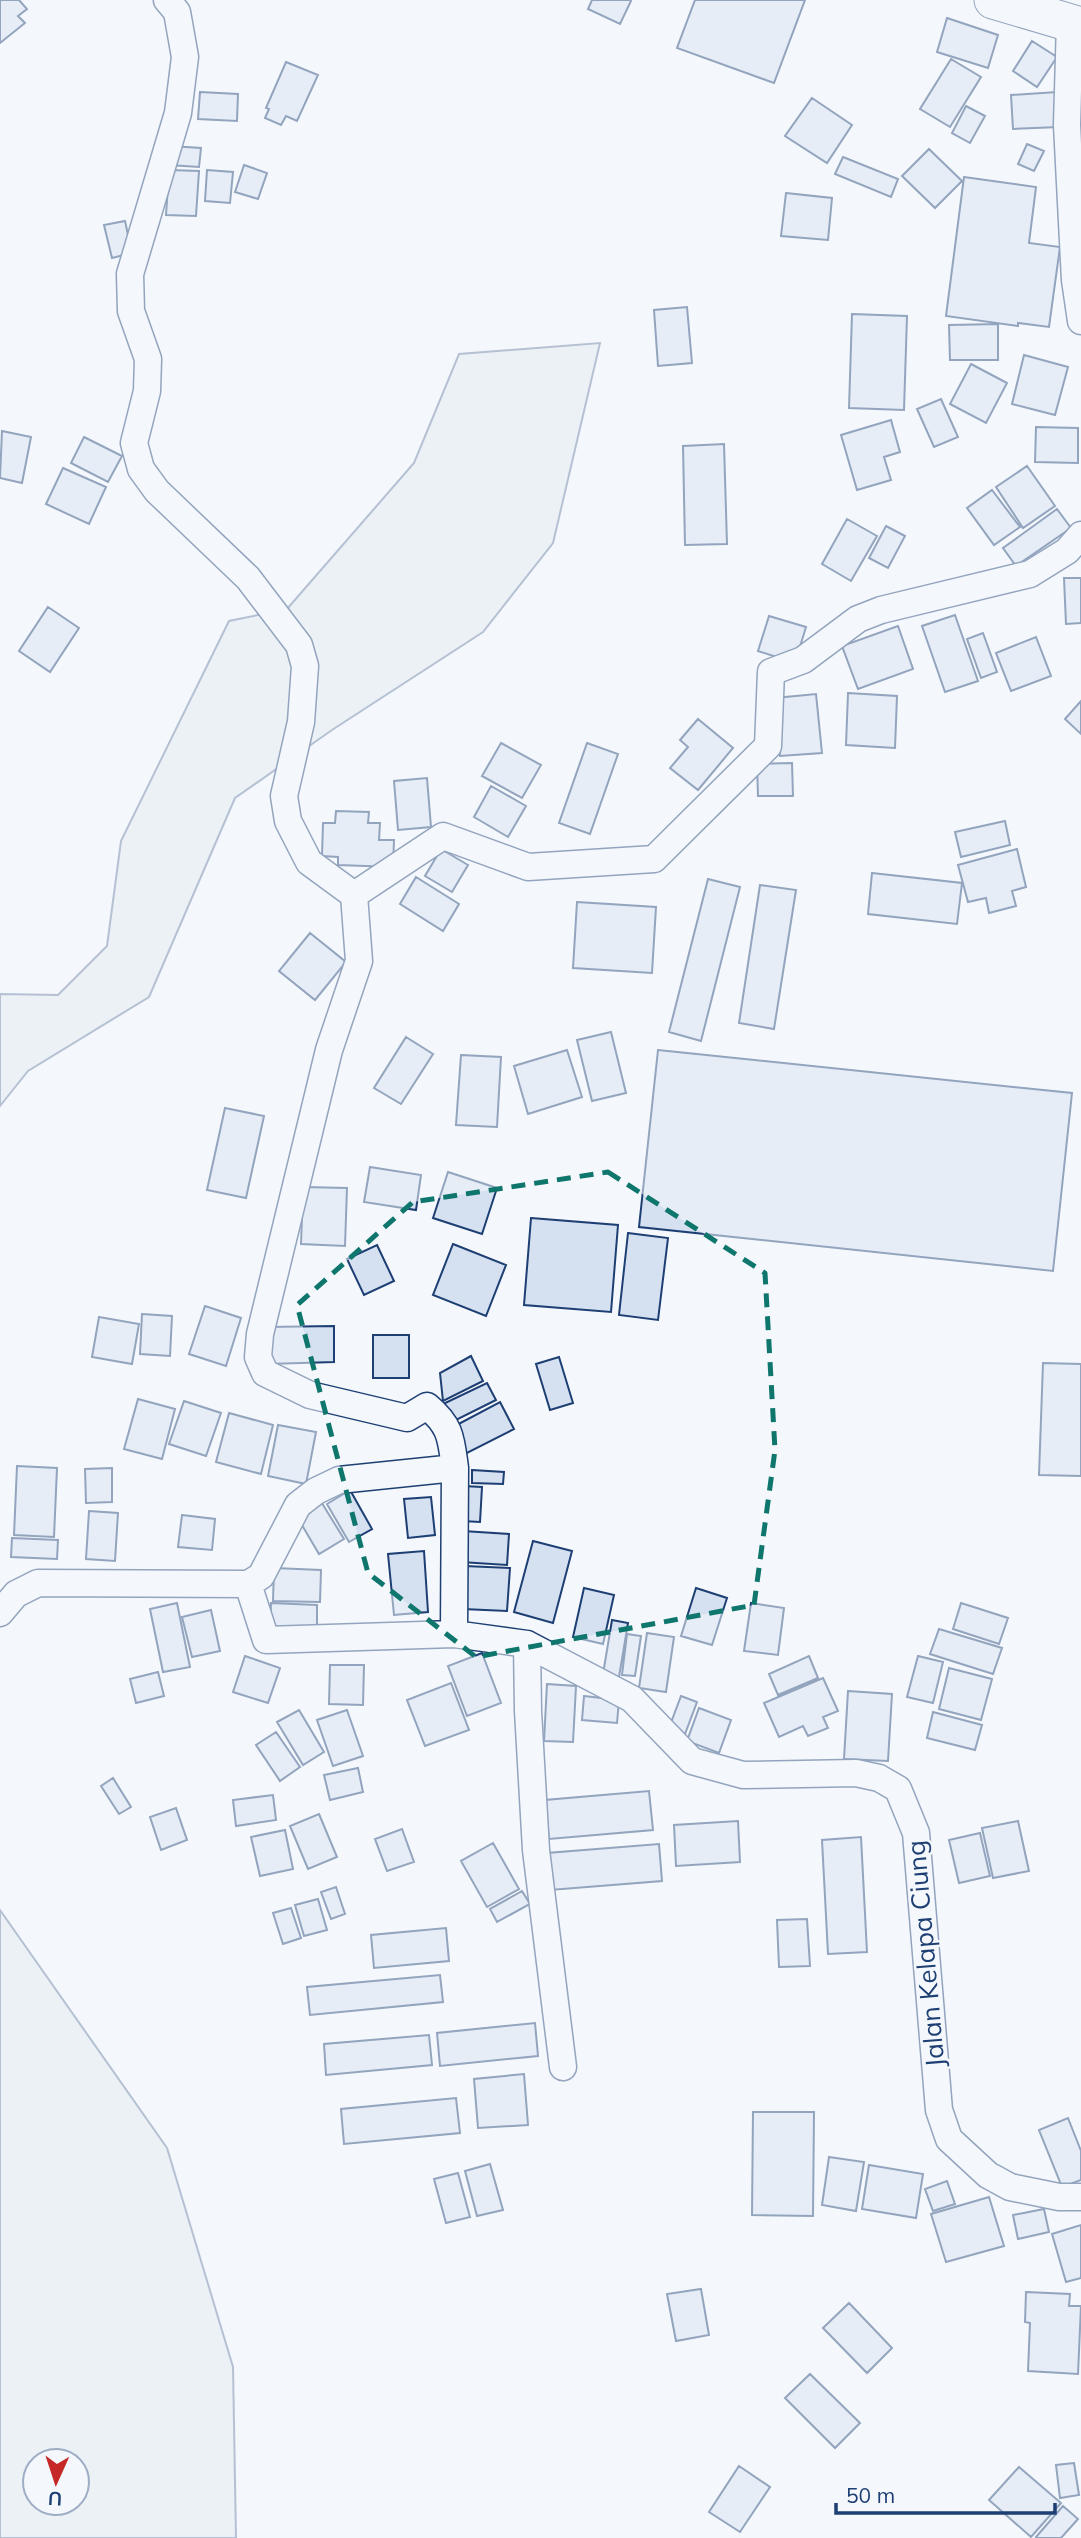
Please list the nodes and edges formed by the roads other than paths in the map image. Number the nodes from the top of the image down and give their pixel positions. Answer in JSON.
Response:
{"nodes":[{"id":1,"x":167,"y":0,"type":"edge"},
{"id":2,"x":993,"y":0,"type":"edge"},
{"id":3,"x":1076,"y":24,"type":"edge"},
{"id":4,"x":1081,"y":321,"type":"edge"},
{"id":5,"x":1081,"y":534,"type":"edge"},
{"id":6,"x":354,"y":895,"type":"junction"},
{"id":7,"x":455,"y":1468,"type":"junction"},
{"id":8,"x":248,"y":1584,"type":"junction"},
{"id":9,"x":0,"y":1613,"type":"edge"},
{"id":10,"x":454,"y":1634,"type":"junction"},
{"id":11,"x":527,"y":1644,"type":"junction"},
{"id":12,"x":563,"y":2067,"type":"dead end"},
{"id":13,"x":1081,"y":2197,"type":"edge"}],
"edges":[{"from":1,"to":6,"type":"street"},
{"from":2,"to":3,"type":"street"},
{"from":3,"to":4,"type":"street"},
{"from":5,"to":6,"type":"street"},
{"from":6,"to":7,"type":"street"},
{"from":7,"to":8,"type":"street"},
{"from":7,"to":10,"type":"street"},
{"from":8,"to":9,"type":"street"},
{"from":8,"to":10,"type":"street","name":"Jalan Kelapa Ciung"},
{"from":10,"to":11,"type":"street","name":"Jalan Kelapa Ciung"},
{"from":11,"to":12,"type":"street"},
{"from":11,"to":13,"type":"street","name":"Jalan Kelapa Ciung"}]}
